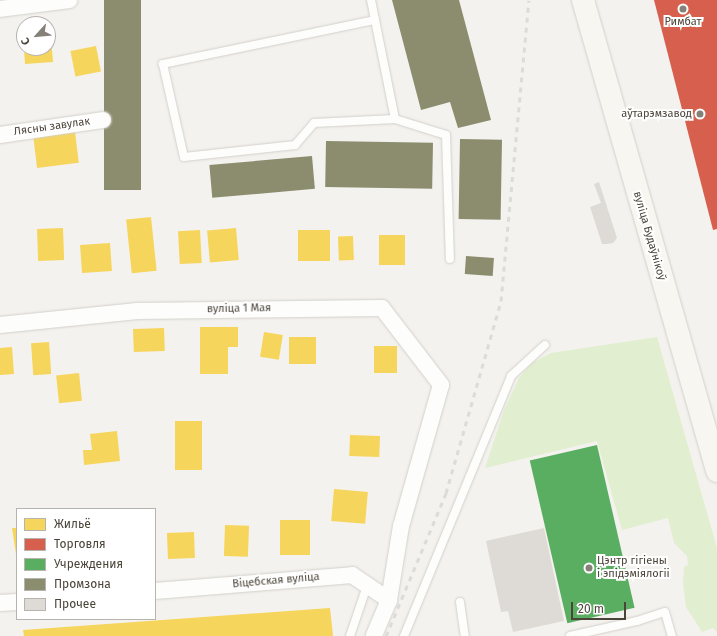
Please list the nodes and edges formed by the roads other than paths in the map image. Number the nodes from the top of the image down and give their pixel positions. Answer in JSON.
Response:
{"nodes":[{"id":1,"x":69,"y":0,"type":"edge"},
{"id":2,"x":371,"y":0,"type":"edge"},
{"id":3,"x":583,"y":0,"type":"edge"},
{"id":4,"x":0,"y":9,"type":"edge"},
{"id":5,"x":375,"y":20,"type":"junction"},
{"id":6,"x":395,"y":119,"type":"junction"},
{"id":7,"x":103,"y":120,"type":"dead end"},
{"id":8,"x":0,"y":135,"type":"edge"},
{"id":9,"x":450,"y":259,"type":"dead end"},
{"id":10,"x":0,"y":325,"type":"edge"},
{"id":11,"x":545,"y":345,"type":"dead end"},
{"id":12,"x":716,"y":462,"type":"edge"},
{"id":13,"x":367,"y":586,"type":"junction"},
{"id":14,"x":156,"y":591,"type":"edge"},
{"id":15,"x":389,"y":600,"type":"junction"},
{"id":16,"x":16,"y":602,"type":"edge"},
{"id":17,"x":460,"y":602,"type":"dead end"},
{"id":18,"x":0,"y":603,"type":"edge"},
{"id":19,"x":350,"y":636,"type":"edge"},
{"id":20,"x":374,"y":636,"type":"edge"},
{"id":21,"x":404,"y":636,"type":"edge"},
{"id":22,"x":465,"y":636,"type":"edge"},
{"id":23,"x":570,"y":636,"type":"edge"},
{"id":24,"x":672,"y":636,"type":"edge"}],
"edges":[{"from":1,"to":4,"type":"street"},
{"from":2,"to":5,"type":"lane"},
{"from":3,"to":12,"type":"main road","name":"вуліца Будаўнікоў"},
{"from":5,"to":6,"type":"lane"},
{"from":5,"to":6,"type":"lane"},
{"from":6,"to":9,"type":"lane"},
{"from":7,"to":8,"type":"street","name":"Лясны завулак"},
{"from":10,"to":15,"type":"street","name":"вуліца 1 Мая"},
{"from":11,"to":21,"type":"lane"},
{"from":13,"to":14,"type":"street","name":"Віцебская вуліца"},
{"from":13,"to":15,"type":"street","name":"Віцебская вуліца"},
{"from":13,"to":19,"type":"lane"},
{"from":15,"to":20,"type":"street"},
{"from":16,"to":18,"type":"street"},
{"from":17,"to":22,"type":"lane"},
{"from":23,"to":24,"type":"lane"}]}
